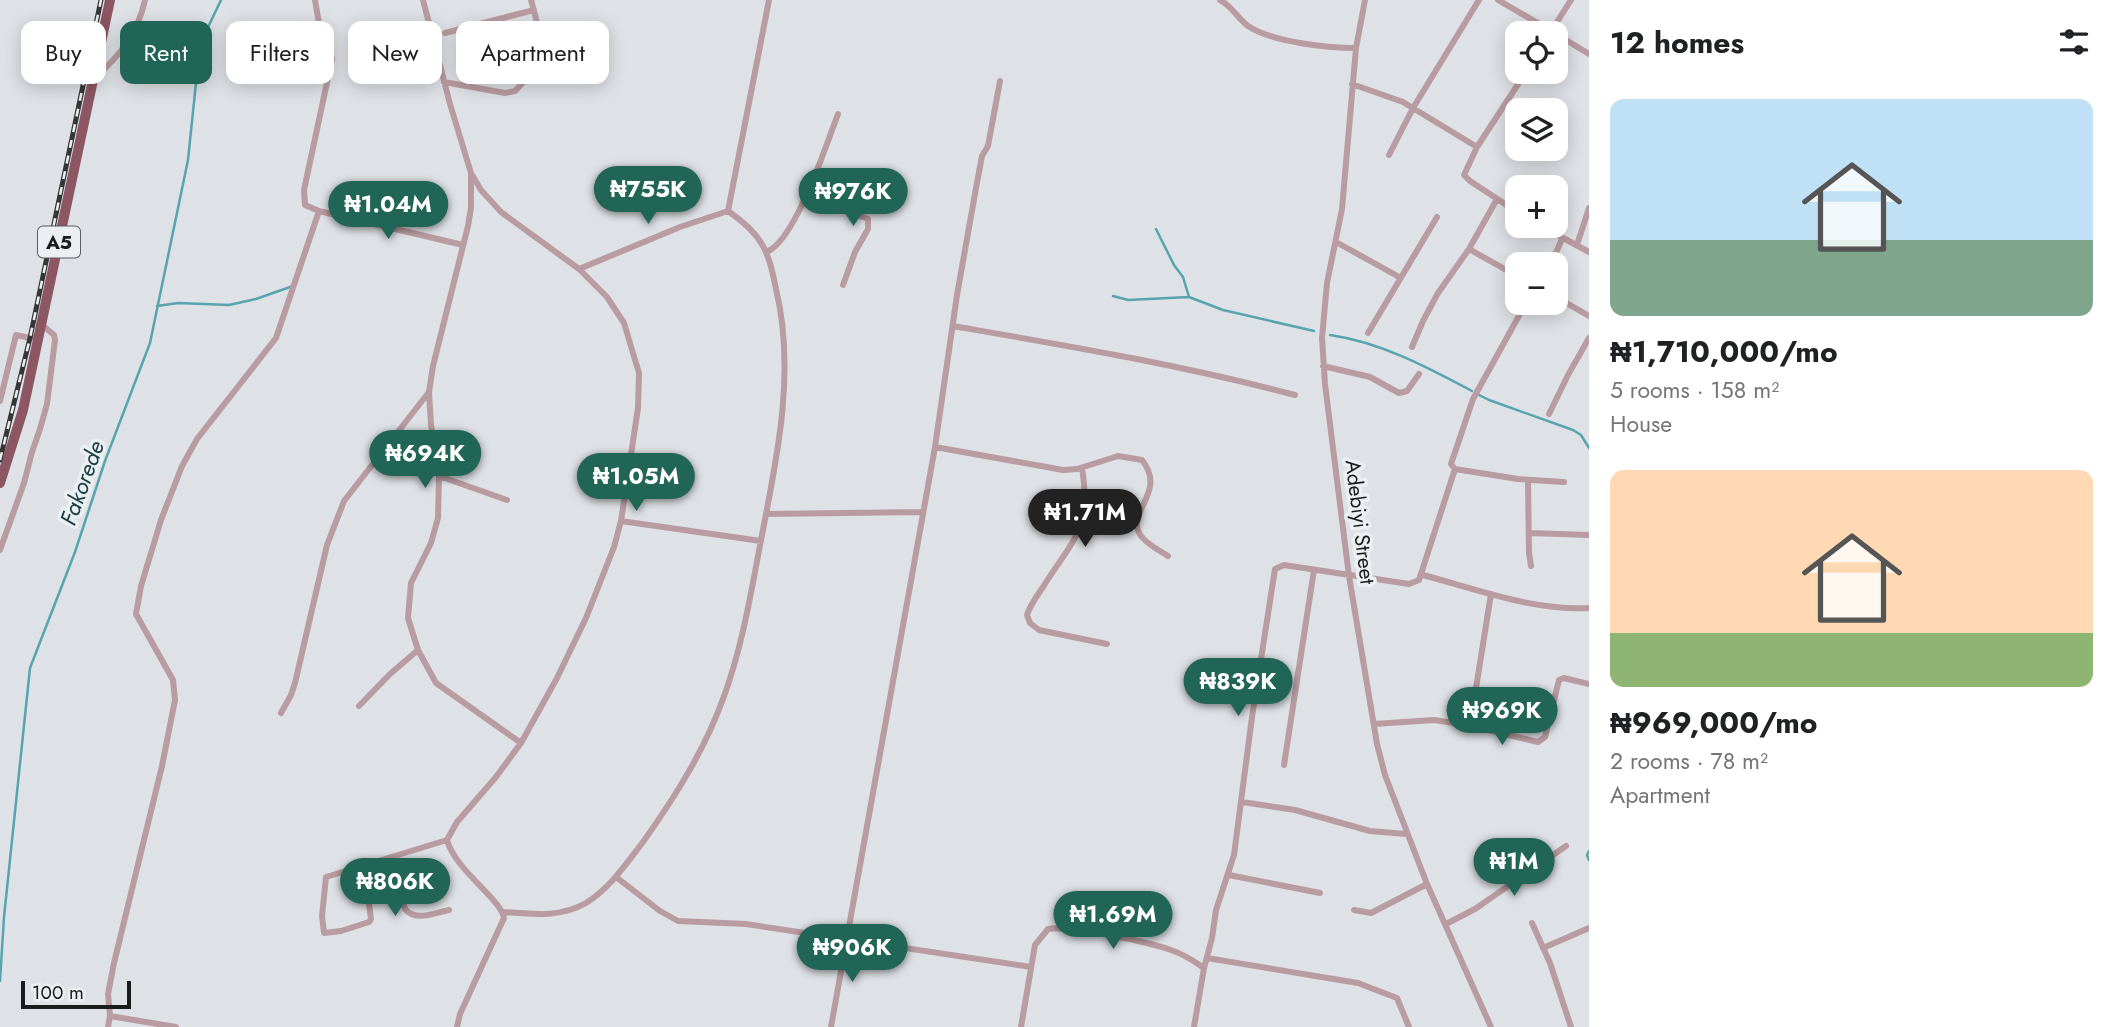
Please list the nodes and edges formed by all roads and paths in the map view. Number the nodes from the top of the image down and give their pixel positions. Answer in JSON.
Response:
{"nodes":[{"id":1,"x":110,"y":0,"type":"edge"},
{"id":2,"x":145,"y":0,"type":"edge"},
{"id":3,"x":315,"y":0,"type":"edge"},
{"id":4,"x":423,"y":0,"type":"edge"},
{"id":5,"x":531,"y":0,"type":"edge"},
{"id":6,"x":769,"y":0,"type":"edge"},
{"id":7,"x":1220,"y":0,"type":"edge"},
{"id":8,"x":1365,"y":0,"type":"edge"},
{"id":9,"x":1479,"y":0,"type":"edge"},
{"id":10,"x":1498,"y":0,"type":"edge"},
{"id":11,"x":1571,"y":0,"type":"edge"},
{"id":12,"x":534,"y":10,"type":"junction"},
{"id":13,"x":501,"y":19,"type":"joint"},
{"id":14,"x":106,"y":21,"type":"edge"},
{"id":15,"x":319,"y":21,"type":"edge"},
{"id":16,"x":493,"y":21,"type":"edge"},
{"id":17,"x":1533,"y":21,"type":"edge"},
{"id":18,"x":1560,"y":21,"type":"edge"},
{"id":19,"x":456,"y":30,"type":"edge"},
{"id":20,"x":445,"y":33,"type":"dead end"},
{"id":21,"x":1568,"y":42,"type":"edge"},
{"id":22,"x":1356,"y":48,"type":"junction"},
{"id":23,"x":1589,"y":54,"type":"edge"},
{"id":24,"x":106,"y":68,"type":"edge"},
{"id":25,"x":1000,"y":81,"type":"dead end"},
{"id":26,"x":444,"y":82,"type":"junction"},
{"id":27,"x":93,"y":84,"type":"edge"},
{"id":28,"x":328,"y":84,"type":"edge"},
{"id":29,"x":1518,"y":84,"type":"edge"},
{"id":30,"x":1352,"y":85,"type":"junction"},
{"id":31,"x":1413,"y":108,"type":"junction"},
{"id":32,"x":838,"y":114,"type":"dead end"},
{"id":33,"x":1477,"y":147,"type":"junction"},
{"id":34,"x":1389,"y":155,"type":"dead end"},
{"id":35,"x":471,"y":173,"type":"junction"},
{"id":36,"x":807,"y":196,"type":"junction"},
{"id":37,"x":1497,"y":199,"type":"junction"},
{"id":38,"x":1505,"y":204,"type":"edge"},
{"id":39,"x":1589,"y":208,"type":"edge"},
{"id":40,"x":319,"y":211,"type":"junction"},
{"id":41,"x":727,"y":211,"type":"junction"},
{"id":42,"x":1437,"y":217,"type":"dead end"},
{"id":43,"x":1562,"y":239,"type":"joint"},
{"id":44,"x":1336,"y":242,"type":"junction"},
{"id":45,"x":463,"y":245,"type":"junction"},
{"id":46,"x":1577,"y":245,"type":"junction"},
{"id":47,"x":1469,"y":249,"type":"junction"},
{"id":48,"x":766,"y":252,"type":"junction"},
{"id":49,"x":1556,"y":252,"type":"edge"},
{"id":50,"x":1589,"y":252,"type":"edge"},
{"id":51,"x":579,"y":269,"type":"junction"},
{"id":52,"x":1505,"y":269,"type":"edge"},
{"id":53,"x":1401,"y":278,"type":"junction"},
{"id":54,"x":843,"y":285,"type":"dead end"},
{"id":55,"x":1568,"y":304,"type":"edge"},
{"id":56,"x":1519,"y":315,"type":"edge"},
{"id":57,"x":1589,"y":316,"type":"edge"},
{"id":58,"x":41,"y":324,"type":"junction"},
{"id":59,"x":954,"y":326,"type":"junction"},
{"id":60,"x":1368,"y":333,"type":"dead end"},
{"id":61,"x":38,"y":337,"type":"junction"},
{"id":62,"x":1589,"y":338,"type":"edge"},
{"id":63,"x":1412,"y":347,"type":"dead end"},
{"id":64,"x":1323,"y":366,"type":"junction"},
{"id":65,"x":1419,"y":374,"type":"dead end"},
{"id":66,"x":429,"y":392,"type":"junction"},
{"id":67,"x":1295,"y":395,"type":"dead end"},
{"id":68,"x":0,"y":401,"type":"edge"},
{"id":69,"x":1549,"y":414,"type":"dead end"},
{"id":70,"x":935,"y":447,"type":"junction"},
{"id":71,"x":1082,"y":468,"type":"junction"},
{"id":72,"x":1455,"y":469,"type":"junction"},
{"id":73,"x":439,"y":476,"type":"junction"},
{"id":74,"x":1528,"y":480,"type":"junction"},
{"id":75,"x":1564,"y":482,"type":"dead end"},
{"id":76,"x":0,"y":483,"type":"edge"},
{"id":77,"x":507,"y":500,"type":"dead end"},
{"id":78,"x":922,"y":512,"type":"junction"},
{"id":79,"x":766,"y":514,"type":"junction"},
{"id":80,"x":621,"y":521,"type":"junction"},
{"id":81,"x":1530,"y":533,"type":"junction"},
{"id":82,"x":1589,"y":535,"type":"edge"},
{"id":83,"x":761,"y":541,"type":"junction"},
{"id":84,"x":0,"y":550,"type":"edge"},
{"id":85,"x":1168,"y":556,"type":"dead end"},
{"id":86,"x":1531,"y":566,"type":"dead end"},
{"id":87,"x":1314,"y":570,"type":"junction"},
{"id":88,"x":1423,"y":575,"type":"junction"},
{"id":89,"x":1349,"y":576,"type":"junction"},
{"id":90,"x":1491,"y":594,"type":"junction"},
{"id":91,"x":1589,"y":608,"type":"edge"},
{"id":92,"x":1107,"y":644,"type":"dead end"},
{"id":93,"x":418,"y":650,"type":"junction"},
{"id":94,"x":1589,"y":684,"type":"edge"},
{"id":95,"x":359,"y":706,"type":"dead end"},
{"id":96,"x":281,"y":713,"type":"dead end"},
{"id":97,"x":1374,"y":724,"type":"junction"},
{"id":98,"x":1467,"y":725,"type":"junction"},
{"id":99,"x":520,"y":743,"type":"junction"},
{"id":100,"x":1284,"y":765,"type":"dead end"},
{"id":101,"x":1242,"y":802,"type":"junction"},
{"id":102,"x":1406,"y":834,"type":"junction"},
{"id":103,"x":447,"y":840,"type":"junction"},
{"id":104,"x":1566,"y":846,"type":"dead end"},
{"id":105,"x":1494,"y":847,"type":"dead end"},
{"id":106,"x":391,"y":857,"type":"junction"},
{"id":107,"x":1229,"y":875,"type":"junction"},
{"id":108,"x":616,"y":877,"type":"junction"},
{"id":109,"x":1514,"y":882,"type":"junction"},
{"id":110,"x":1427,"y":884,"type":"junction"},
{"id":111,"x":1320,"y":892,"type":"dead end"},
{"id":112,"x":368,"y":896,"type":"dead end"},
{"id":113,"x":449,"y":910,"type":"dead end"},
{"id":114,"x":1354,"y":910,"type":"dead end"},
{"id":115,"x":503,"y":912,"type":"junction"},
{"id":116,"x":1532,"y":923,"type":"dead end"},
{"id":117,"x":1446,"y":924,"type":"junction"},
{"id":118,"x":1589,"y":928,"type":"edge"},
{"id":119,"x":845,"y":937,"type":"junction"},
{"id":120,"x":1543,"y":948,"type":"junction"},
{"id":121,"x":1207,"y":958,"type":"junction"},
{"id":122,"x":1031,"y":967,"type":"junction"},
{"id":123,"x":1205,"y":968,"type":"junction"},
{"id":124,"x":110,"y":1016,"type":"junction"},
{"id":125,"x":108,"y":1027,"type":"edge"},
{"id":126,"x":176,"y":1027,"type":"edge"},
{"id":127,"x":457,"y":1027,"type":"edge"},
{"id":128,"x":831,"y":1027,"type":"edge"},
{"id":129,"x":1021,"y":1027,"type":"edge"},
{"id":130,"x":1194,"y":1027,"type":"edge"},
{"id":131,"x":1409,"y":1027,"type":"edge"},
{"id":132,"x":1490,"y":1027,"type":"edge"},
{"id":133,"x":1571,"y":1027,"type":"edge"}],
"edges":[{"from":1,"to":14,"type":"highway","number":"A5"},
{"from":2,"to":24,"type":"street"},
{"from":3,"to":15,"type":"street"},
{"from":4,"to":26,"type":"street"},
{"from":5,"to":12,"type":"street"},
{"from":6,"to":41,"type":"street"},
{"from":7,"to":22,"type":"street"},
{"from":8,"to":22,"type":"street","name":"Adebiyi Street"},
{"from":9,"to":31,"type":"street"},
{"from":10,"to":17,"type":"street"},
{"from":11,"to":18,"type":"street"},
{"from":12,"to":13,"type":"street"},
{"from":12,"to":26,"type":"street"},
{"from":13,"to":16,"type":"street"},
{"from":19,"to":20,"type":"street"},
{"from":21,"to":23,"type":"street"},
{"from":22,"to":30,"type":"street","name":"Adebiyi Street"},
{"from":25,"to":59,"type":"street"},
{"from":26,"to":35,"type":"street"},
{"from":27,"to":58,"type":"highway","number":"A5"},
{"from":28,"to":40,"type":"street"},
{"from":29,"to":33,"type":"street"},
{"from":30,"to":31,"type":"street"},
{"from":30,"to":44,"type":"street","name":"Adebiyi Street"},
{"from":31,"to":33,"type":"street"},
{"from":31,"to":34,"type":"street"},
{"from":32,"to":36,"type":"street"},
{"from":33,"to":37,"type":"street"},
{"from":35,"to":45,"type":"street"},
{"from":35,"to":51,"type":"street"},
{"from":36,"to":48,"type":"street"},
{"from":36,"to":54,"type":"street"},
{"from":37,"to":38,"type":"street"},
{"from":37,"to":47,"type":"street"},
{"from":39,"to":46,"type":"street"},
{"from":40,"to":45,"type":"street"},
{"from":40,"to":124,"type":"street"},
{"from":41,"to":48,"type":"street"},
{"from":41,"to":51,"type":"street"},
{"from":42,"to":53,"type":"street"},
{"from":43,"to":46,"type":"street"},
{"from":43,"to":49,"type":"street"},
{"from":44,"to":53,"type":"street"},
{"from":44,"to":64,"type":"street","name":"Adebiyi Street"},
{"from":45,"to":66,"type":"street"},
{"from":46,"to":50,"type":"street"},
{"from":47,"to":52,"type":"street"},
{"from":47,"to":63,"type":"street"},
{"from":48,"to":79,"type":"street"},
{"from":51,"to":80,"type":"street"},
{"from":53,"to":60,"type":"street"},
{"from":55,"to":57,"type":"street"},
{"from":56,"to":72,"type":"street"},
{"from":58,"to":61,"type":"highway","number":"A5"},
{"from":58,"to":84,"type":"street"},
{"from":59,"to":67,"type":"street"},
{"from":59,"to":70,"type":"street"},
{"from":61,"to":68,"type":"street"},
{"from":61,"to":76,"type":"highway","number":"A5"},
{"from":62,"to":69,"type":"street"},
{"from":64,"to":65,"type":"street"},
{"from":64,"to":89,"type":"street","name":"Adebiyi Street"},
{"from":66,"to":73,"type":"street"},
{"from":66,"to":96,"type":"street"},
{"from":70,"to":71,"type":"street"},
{"from":70,"to":78,"type":"street"},
{"from":71,"to":85,"type":"street"},
{"from":71,"to":92,"type":"street"},
{"from":72,"to":74,"type":"street"},
{"from":72,"to":88,"type":"street"},
{"from":73,"to":77,"type":"street"},
{"from":73,"to":93,"type":"street"},
{"from":74,"to":75,"type":"street"},
{"from":74,"to":81,"type":"street"},
{"from":78,"to":79,"type":"street"},
{"from":78,"to":119,"type":"street"},
{"from":79,"to":83,"type":"street"},
{"from":80,"to":83,"type":"street"},
{"from":80,"to":99,"type":"street"},
{"from":81,"to":82,"type":"street"},
{"from":81,"to":86,"type":"street"},
{"from":83,"to":108,"type":"street"},
{"from":87,"to":89,"type":"street"},
{"from":87,"to":100,"type":"street"},
{"from":87,"to":101,"type":"street"},
{"from":88,"to":89,"type":"street"},
{"from":88,"to":90,"type":"street"},
{"from":89,"to":97,"type":"street","name":"Adebiyi Street"},
{"from":90,"to":91,"type":"street"},
{"from":90,"to":98,"type":"street"},
{"from":93,"to":95,"type":"street"},
{"from":93,"to":99,"type":"street"},
{"from":94,"to":98,"type":"street"},
{"from":97,"to":98,"type":"street"},
{"from":97,"to":102,"type":"street","name":"Adebiyi Street"},
{"from":99,"to":103,"type":"street"},
{"from":101,"to":102,"type":"street"},
{"from":101,"to":107,"type":"street"},
{"from":102,"to":110,"type":"street","name":"Adebiyi Street"},
{"from":103,"to":106,"type":"street"},
{"from":103,"to":115,"type":"street"},
{"from":104,"to":109,"type":"street"},
{"from":105,"to":109,"type":"street"},
{"from":106,"to":112,"type":"street"},
{"from":106,"to":113,"type":"street"},
{"from":107,"to":111,"type":"street"},
{"from":107,"to":121,"type":"street"},
{"from":108,"to":115,"type":"street"},
{"from":108,"to":119,"type":"street"},
{"from":109,"to":117,"type":"street"},
{"from":110,"to":114,"type":"street"},
{"from":110,"to":117,"type":"street","name":"Adebiyi Street"},
{"from":115,"to":127,"type":"street"},
{"from":116,"to":120,"type":"street"},
{"from":117,"to":132,"type":"street","name":"Adebiyi Street"},
{"from":118,"to":120,"type":"street"},
{"from":119,"to":122,"type":"street"},
{"from":119,"to":128,"type":"street"},
{"from":120,"to":133,"type":"street"},
{"from":121,"to":123,"type":"street"},
{"from":121,"to":131,"type":"street"},
{"from":122,"to":123,"type":"street"},
{"from":122,"to":129,"type":"street"},
{"from":123,"to":130,"type":"street"},
{"from":124,"to":125,"type":"street"},
{"from":124,"to":126,"type":"street"}]}
